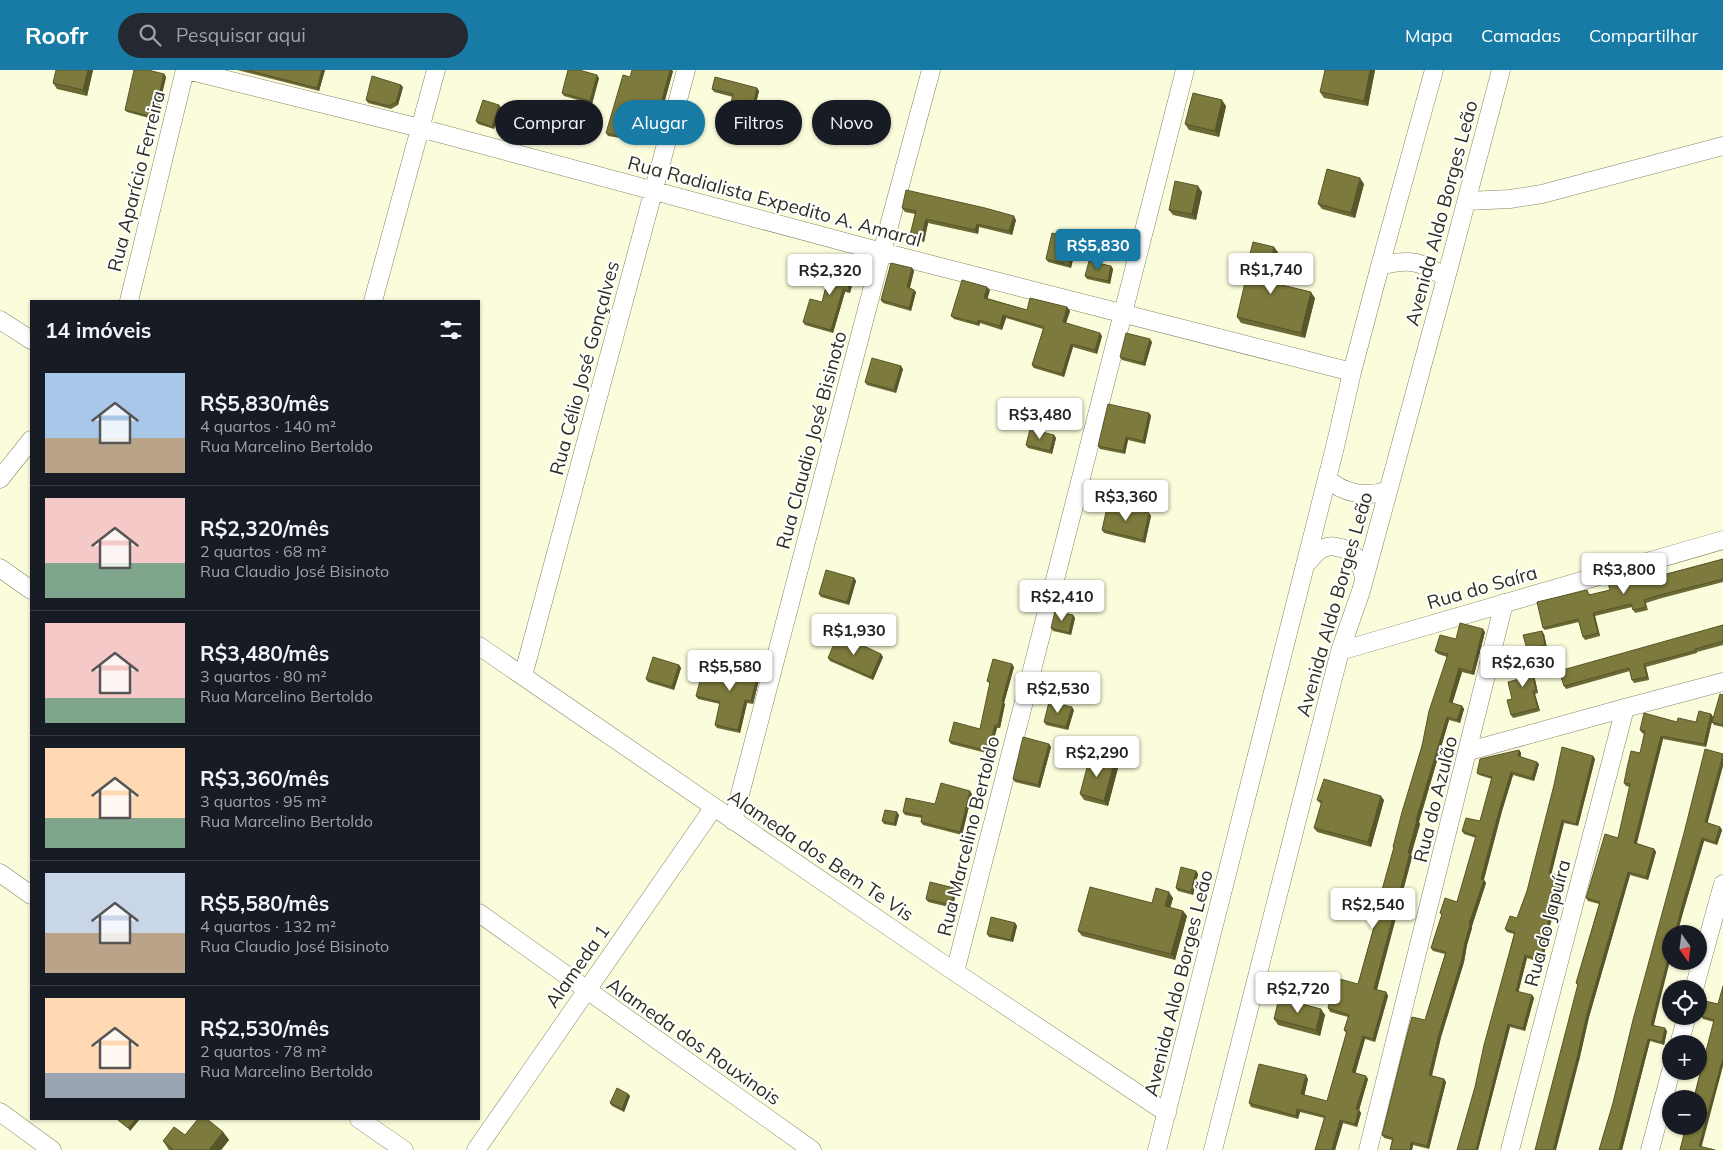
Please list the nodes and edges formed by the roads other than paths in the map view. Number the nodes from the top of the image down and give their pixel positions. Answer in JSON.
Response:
{"nodes":[{"id":1,"x":186,"y":70,"type":"edge"},
{"id":2,"x":436,"y":70,"type":"edge"},
{"id":3,"x":686,"y":70,"type":"edge"},
{"id":4,"x":931,"y":70,"type":"edge"},
{"id":5,"x":1184,"y":70,"type":"edge"},
{"id":6,"x":1434,"y":70,"type":"edge"},
{"id":7,"x":1501,"y":70,"type":"edge"},
{"id":8,"x":420,"y":128,"type":"junction"},
{"id":9,"x":1723,"y":146,"type":"edge"},
{"id":10,"x":655,"y":190,"type":"junction"},
{"id":11,"x":1467,"y":201,"type":"junction"},
{"id":12,"x":882,"y":252,"type":"junction"},
{"id":13,"x":1380,"y":266,"type":"junction"},
{"id":14,"x":1446,"y":278,"type":"junction"},
{"id":15,"x":129,"y":300,"type":"edge"},
{"id":16,"x":372,"y":300,"type":"edge"},
{"id":17,"x":1123,"y":313,"type":"junction"},
{"id":18,"x":0,"y":320,"type":"edge"},
{"id":19,"x":30,"y":339,"type":"edge"},
{"id":20,"x":1352,"y":372,"type":"junction"},
{"id":21,"x":30,"y":441,"type":"edge"},
{"id":22,"x":1327,"y":478,"type":"junction"},
{"id":23,"x":0,"y":479,"type":"edge"},
{"id":24,"x":1388,"y":490,"type":"junction"},
{"id":25,"x":1723,"y":540,"type":"edge"},
{"id":26,"x":1306,"y":564,"type":"junction"},
{"id":27,"x":0,"y":568,"type":"edge"},
{"id":28,"x":1364,"y":577,"type":"junction"},
{"id":29,"x":30,"y":589,"type":"edge"},
{"id":30,"x":1504,"y":603,"type":"junction"},
{"id":31,"x":480,"y":647,"type":"edge"},
{"id":32,"x":1340,"y":651,"type":"junction"},
{"id":33,"x":523,"y":676,"type":"junction"},
{"id":34,"x":1723,"y":682,"type":"edge"},
{"id":35,"x":1625,"y":708,"type":"junction"},
{"id":36,"x":1469,"y":751,"type":"junction"},
{"id":37,"x":714,"y":808,"type":"junction"},
{"id":38,"x":734,"y":820,"type":"junction"},
{"id":39,"x":0,"y":873,"type":"edge"},
{"id":40,"x":1723,"y":884,"type":"edge"},
{"id":41,"x":30,"y":894,"type":"edge"},
{"id":42,"x":480,"y":914,"type":"edge"},
{"id":43,"x":955,"y":972,"type":"junction"},
{"id":44,"x":1696,"y":980,"type":"edge"},
{"id":45,"x":586,"y":990,"type":"junction"},
{"id":46,"x":1669,"y":1080,"type":"edge"},
{"id":47,"x":0,"y":1112,"type":"edge"},
{"id":48,"x":1167,"y":1113,"type":"junction"},
{"id":49,"x":359,"y":1120,"type":"edge"},
{"id":50,"x":52,"y":1150,"type":"edge"},
{"id":51,"x":404,"y":1150,"type":"edge"},
{"id":52,"x":476,"y":1150,"type":"edge"},
{"id":53,"x":812,"y":1150,"type":"edge"},
{"id":54,"x":1156,"y":1150,"type":"edge"},
{"id":55,"x":1213,"y":1150,"type":"edge"},
{"id":56,"x":1368,"y":1150,"type":"edge"},
{"id":57,"x":1510,"y":1150,"type":"edge"},
{"id":58,"x":1650,"y":1150,"type":"edge"}],
"edges":[{"from":1,"to":8,"type":"street","name":"Rua Radialista Expedito A. Amaral"},
{"from":1,"to":15,"type":"street","name":"Rua Aparício Ferreira"},
{"from":2,"to":8,"type":"street"},
{"from":3,"to":10,"type":"street","name":"Rua Célio José Gonçalves"},
{"from":4,"to":12,"type":"street","name":"Rua Claudio José Bisinoto"},
{"from":5,"to":17,"type":"street","name":"Rua Marcelino Bertoldo"},
{"from":6,"to":13,"type":"street","name":"Avenida Aldo Borges Leão"},
{"from":7,"to":11,"type":"street","name":"Avenida Aldo Borges Leão"},
{"from":8,"to":10,"type":"street","name":"Rua Radialista Expedito A. Amaral"},
{"from":8,"to":16,"type":"street"},
{"from":9,"to":11,"type":"street"},
{"from":10,"to":12,"type":"street","name":"Rua Radialista Expedito A. Amaral"},
{"from":10,"to":33,"type":"street","name":"Rua Célio José Gonçalves"},
{"from":11,"to":14,"type":"street","name":"Avenida Aldo Borges Leão"},
{"from":12,"to":17,"type":"street","name":"Rua Radialista Expedito A. Amaral"},
{"from":12,"to":38,"type":"street","name":"Rua Claudio José Bisinoto"},
{"from":13,"to":14,"type":"street"},
{"from":13,"to":20,"type":"street","name":"Avenida Aldo Borges Leão"},
{"from":14,"to":24,"type":"street","name":"Avenida Aldo Borges Leão"},
{"from":17,"to":20,"type":"street","name":"Rua Radialista Expedito A. Amaral"},
{"from":17,"to":43,"type":"street","name":"Rua Marcelino Bertoldo"},
{"from":18,"to":19,"type":"street"},
{"from":20,"to":22,"type":"street","name":"Avenida Aldo Borges Leão"},
{"from":21,"to":23,"type":"street"},
{"from":22,"to":24,"type":"street"},
{"from":22,"to":26,"type":"street","name":"Avenida Aldo Borges Leão"},
{"from":24,"to":28,"type":"street","name":"Avenida Aldo Borges Leão"},
{"from":25,"to":30,"type":"street","name":"Rua do Saíra"},
{"from":26,"to":28,"type":"street"},
{"from":26,"to":48,"type":"street","name":"Avenida Aldo Borges Leão"},
{"from":27,"to":29,"type":"street"},
{"from":28,"to":32,"type":"street","name":"Avenida Aldo Borges Leão"},
{"from":30,"to":32,"type":"street","name":"Rua do Saíra"},
{"from":30,"to":36,"type":"street","name":"Rua do Azulão"},
{"from":31,"to":33,"type":"street","name":"Alameda dos Bem Te Vis"},
{"from":32,"to":55,"type":"street","name":"Avenida Aldo Borges Leão"},
{"from":33,"to":37,"type":"street","name":"Alameda dos Bem Te Vis"},
{"from":34,"to":35,"type":"street"},
{"from":35,"to":36,"type":"street"},
{"from":35,"to":57,"type":"street","name":"Rua do Japuíra"},
{"from":36,"to":56,"type":"street","name":"Rua do Azulão"},
{"from":37,"to":38,"type":"street","name":"Alameda dos Bem Te Vis"},
{"from":37,"to":45,"type":"street","name":"Alameda 1"},
{"from":38,"to":43,"type":"street","name":"Alameda dos Bem Te Vis"},
{"from":39,"to":41,"type":"street"},
{"from":40,"to":44,"type":"street"},
{"from":42,"to":45,"type":"street","name":"Alameda dos Rouxinois"},
{"from":43,"to":48,"type":"street","name":"Alameda dos Bem Te Vis"},
{"from":45,"to":52,"type":"street","name":"Alameda 1"},
{"from":45,"to":53,"type":"street","name":"Alameda dos Rouxinois"},
{"from":46,"to":58,"type":"street"},
{"from":47,"to":50,"type":"street"},
{"from":48,"to":54,"type":"street","name":"Avenida Aldo Borges Leão"},
{"from":49,"to":51,"type":"street"}]}
